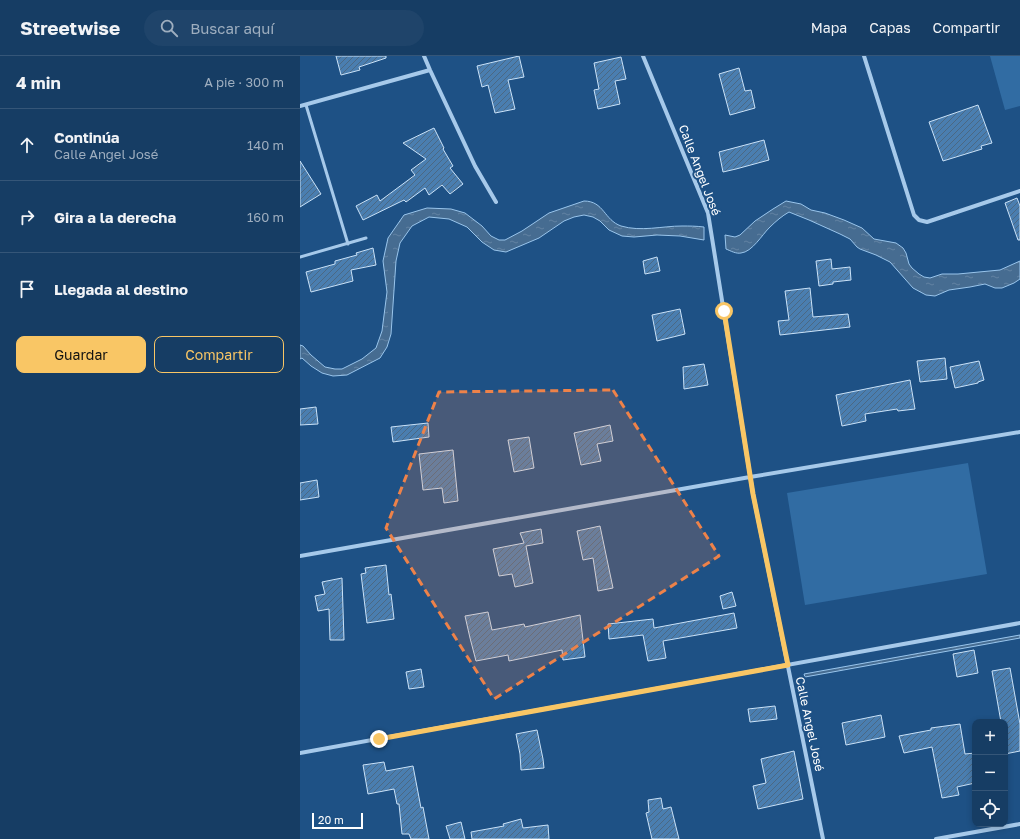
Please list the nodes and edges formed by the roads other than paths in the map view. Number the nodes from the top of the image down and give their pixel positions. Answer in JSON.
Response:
{"nodes":[{"id":1,"x":424,"y":56,"type":"edge"},
{"id":2,"x":642,"y":56,"type":"edge"},
{"id":3,"x":864,"y":56,"type":"edge"},
{"id":4,"x":430,"y":70,"type":"junction"},
{"id":5,"x":306,"y":105,"type":"junction"},
{"id":6,"x":300,"y":106,"type":"edge"},
{"id":7,"x":1020,"y":191,"type":"edge"},
{"id":8,"x":496,"y":202,"type":"dead end"},
{"id":9,"x":366,"y":238,"type":"dead end"},
{"id":10,"x":348,"y":244,"type":"junction"},
{"id":11,"x":300,"y":257,"type":"edge"},
{"id":12,"x":1020,"y":432,"type":"edge"},
{"id":13,"x":750,"y":476,"type":"junction"},
{"id":14,"x":300,"y":556,"type":"edge"},
{"id":15,"x":1020,"y":623,"type":"edge"},
{"id":16,"x":788,"y":665,"type":"junction"},
{"id":17,"x":300,"y":753,"type":"edge"},
{"id":18,"x":1020,"y":824,"type":"edge"},
{"id":19,"x":823,"y":839,"type":"edge"},
{"id":20,"x":936,"y":839,"type":"edge"}],
"edges":[{"from":1,"to":4,"type":"street"},
{"from":2,"to":13,"type":"street","name":"Calle Angel José"},
{"from":3,"to":7,"type":"street"},
{"from":4,"to":5,"type":"street"},
{"from":4,"to":8,"type":"street"},
{"from":5,"to":6,"type":"street"},
{"from":5,"to":10,"type":"lane"},
{"from":9,"to":10,"type":"lane"},
{"from":10,"to":11,"type":"lane"},
{"from":12,"to":13,"type":"street"},
{"from":13,"to":14,"type":"street"},
{"from":13,"to":16,"type":"street","name":"Calle Angel José"},
{"from":15,"to":16,"type":"street"},
{"from":16,"to":17,"type":"street"},
{"from":16,"to":19,"type":"street","name":"Calle Angel José"},
{"from":18,"to":20,"type":"street"}]}
